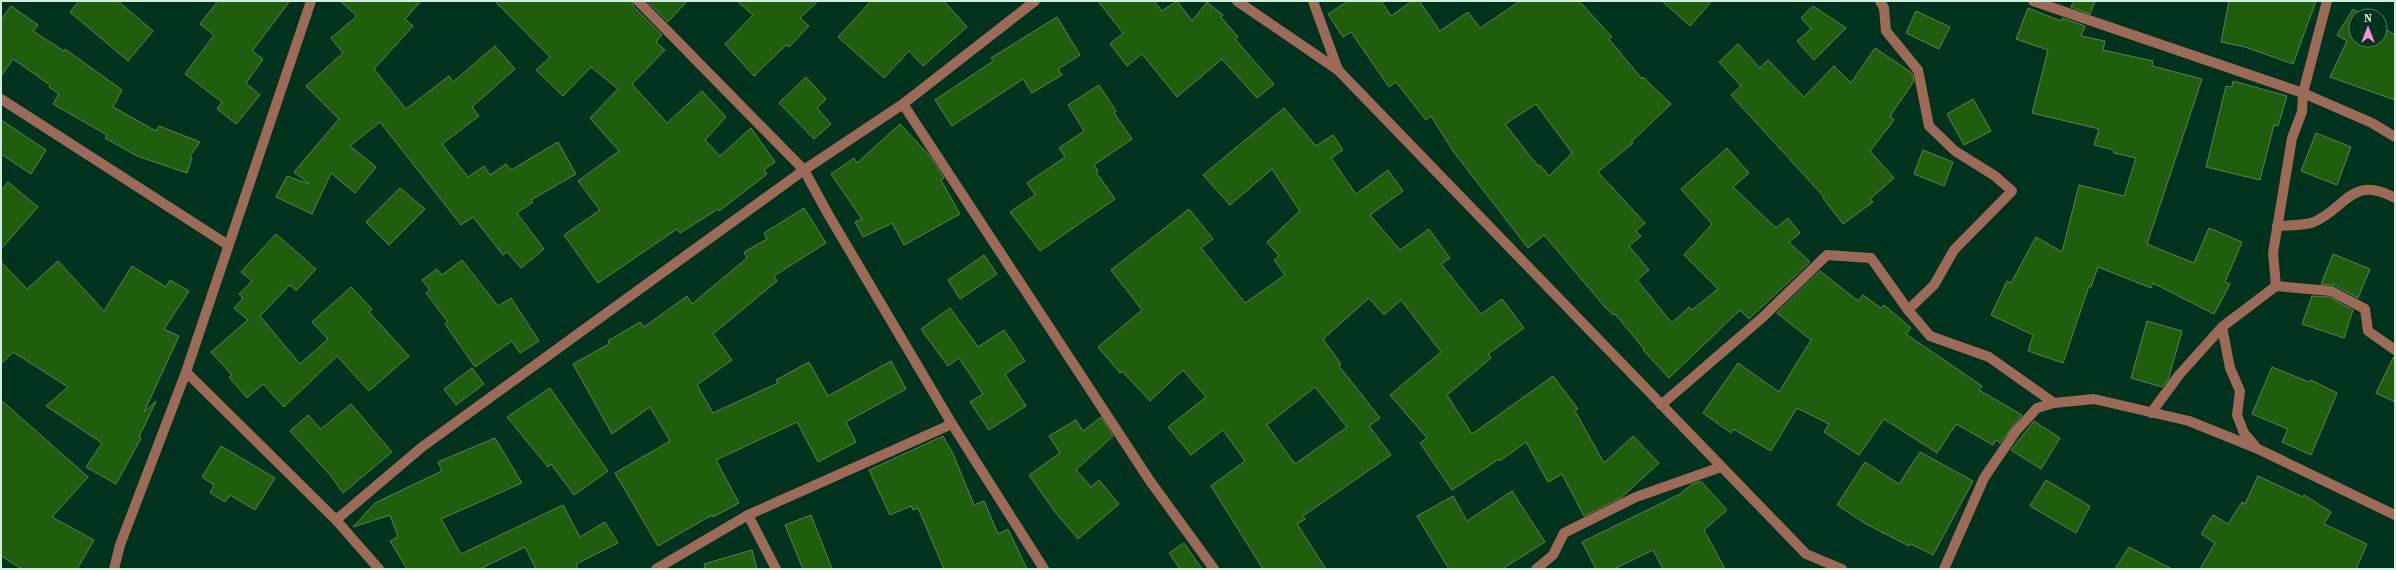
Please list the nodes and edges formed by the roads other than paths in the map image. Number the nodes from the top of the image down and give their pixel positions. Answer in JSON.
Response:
{"nodes":[{"id":1,"x":311,"y":1,"type":"edge"},
{"id":2,"x":638,"y":1,"type":"edge"},
{"id":3,"x":1035,"y":1,"type":"edge"},
{"id":4,"x":1236,"y":1,"type":"edge"},
{"id":5,"x":1313,"y":1,"type":"edge"},
{"id":6,"x":1880,"y":1,"type":"edge"},
{"id":7,"x":2033,"y":1,"type":"edge"},
{"id":8,"x":2327,"y":1,"type":"edge"},
{"id":9,"x":1338,"y":70,"type":"junction"},
{"id":10,"x":2303,"y":93,"type":"junction"},
{"id":11,"x":1,"y":99,"type":"edge"},
{"id":12,"x":903,"y":104,"type":"junction"},
{"id":13,"x":2395,"y":137,"type":"edge"},
{"id":14,"x":804,"y":170,"type":"junction"},
{"id":15,"x":2395,"y":198,"type":"edge"},
{"id":16,"x":2277,"y":226,"type":"junction"},
{"id":17,"x":228,"y":245,"type":"junction"},
{"id":18,"x":2276,"y":286,"type":"junction"},
{"id":19,"x":1908,"y":310,"type":"junction"},
{"id":20,"x":2222,"y":327,"type":"junction"},
{"id":21,"x":2395,"y":350,"type":"edge"},
{"id":22,"x":186,"y":372,"type":"junction"},
{"id":23,"x":2054,"y":403,"type":"junction"},
{"id":24,"x":1661,"y":405,"type":"junction"},
{"id":25,"x":2151,"y":413,"type":"junction"},
{"id":26,"x":952,"y":424,"type":"junction"},
{"id":27,"x":2256,"y":448,"type":"junction"},
{"id":28,"x":1720,"y":467,"type":"junction"},
{"id":29,"x":2395,"y":515,"type":"edge"},
{"id":30,"x":748,"y":516,"type":"junction"},
{"id":31,"x":336,"y":520,"type":"junction"},
{"id":32,"x":114,"y":569,"type":"edge"},
{"id":33,"x":379,"y":569,"type":"edge"},
{"id":34,"x":656,"y":569,"type":"edge"},
{"id":35,"x":776,"y":569,"type":"edge"},
{"id":36,"x":1044,"y":569,"type":"edge"},
{"id":37,"x":1214,"y":569,"type":"edge"},
{"id":38,"x":1536,"y":569,"type":"edge"},
{"id":39,"x":1842,"y":569,"type":"edge"},
{"id":40,"x":1944,"y":569,"type":"edge"}],
"edges":[{"from":1,"to":17,"type":"street"},
{"from":2,"to":14,"type":"street"},
{"from":3,"to":12,"type":"street"},
{"from":4,"to":9,"type":"street"},
{"from":5,"to":9,"type":"street"},
{"from":6,"to":19,"type":"street"},
{"from":7,"to":10,"type":"street"},
{"from":8,"to":10,"type":"street"},
{"from":9,"to":24,"type":"street"},
{"from":10,"to":13,"type":"street"},
{"from":10,"to":16,"type":"street"},
{"from":11,"to":17,"type":"street"},
{"from":12,"to":14,"type":"street"},
{"from":12,"to":37,"type":"street"},
{"from":14,"to":26,"type":"street"},
{"from":14,"to":31,"type":"street"},
{"from":15,"to":16,"type":"street"},
{"from":16,"to":18,"type":"street"},
{"from":17,"to":22,"type":"street"},
{"from":18,"to":20,"type":"street"},
{"from":18,"to":21,"type":"street"},
{"from":19,"to":23,"type":"street"},
{"from":19,"to":24,"type":"street"},
{"from":20,"to":25,"type":"street"},
{"from":20,"to":27,"type":"street"},
{"from":22,"to":31,"type":"street"},
{"from":22,"to":32,"type":"street"},
{"from":23,"to":25,"type":"street"},
{"from":23,"to":40,"type":"street"},
{"from":24,"to":28,"type":"street"},
{"from":25,"to":27,"type":"street"},
{"from":26,"to":30,"type":"street"},
{"from":26,"to":36,"type":"street"},
{"from":27,"to":29,"type":"street"},
{"from":28,"to":38,"type":"street"},
{"from":28,"to":39,"type":"street"},
{"from":30,"to":34,"type":"street"},
{"from":30,"to":35,"type":"street"},
{"from":31,"to":33,"type":"street"}]}
